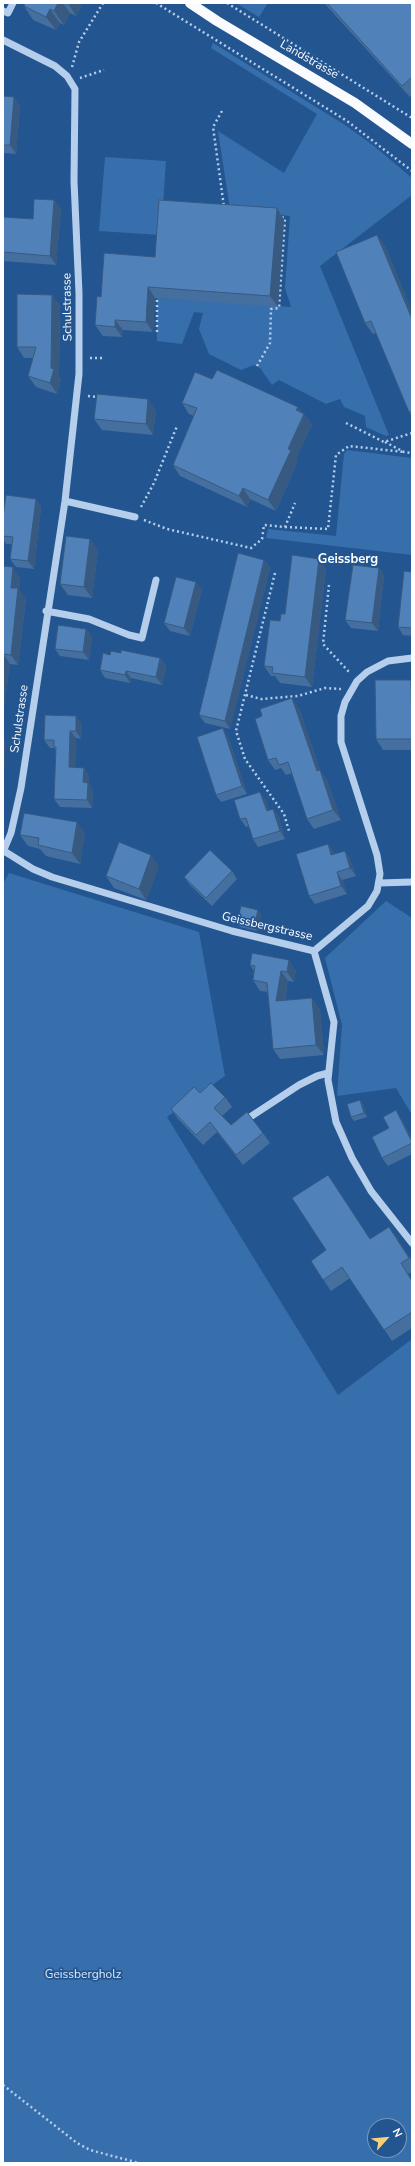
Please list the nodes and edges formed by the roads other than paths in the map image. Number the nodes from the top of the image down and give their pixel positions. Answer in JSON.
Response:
{"nodes":[{"id":1,"x":13,"y":3,"type":"edge"},
{"id":2,"x":190,"y":3,"type":"edge"},
{"id":3,"x":3,"y":11,"type":"edge"},
{"id":4,"x":3,"y":40,"type":"edge"},
{"id":5,"x":412,"y":144,"type":"edge"},
{"id":6,"x":65,"y":501,"type":"junction"},
{"id":7,"x":135,"y":517,"type":"road end"},
{"id":8,"x":156,"y":580,"type":"dead end"},
{"id":9,"x":46,"y":611,"type":"junction"},
{"id":10,"x":412,"y":658,"type":"edge"},
{"id":11,"x":4,"y":846,"type":"edge"},
{"id":12,"x":412,"y":882,"type":"edge"},
{"id":13,"x":379,"y":883,"type":"junction"},
{"id":14,"x":314,"y":951,"type":"junction"},
{"id":15,"x":328,"y":1073,"type":"junction"},
{"id":16,"x":238,"y":1125,"type":"edge"},
{"id":17,"x":412,"y":1243,"type":"edge"}],
"edges":[{"from":1,"to":3,"type":"street"},
{"from":2,"to":5,"type":"main road","name":"Landstrasse"},
{"from":4,"to":6,"type":"street","name":"Schulstrasse"},
{"from":6,"to":7,"type":"street"},
{"from":6,"to":9,"type":"street","name":"Schulstrasse"},
{"from":8,"to":9,"type":"street"},
{"from":9,"to":11,"type":"street","name":"Schulstrasse"},
{"from":10,"to":13,"type":"street","name":"Geissbergstrasse"},
{"from":11,"to":14,"type":"street","name":"Geissbergstrasse"},
{"from":12,"to":13,"type":"street"},
{"from":13,"to":14,"type":"street","name":"Geissbergstrasse"},
{"from":14,"to":15,"type":"street"},
{"from":15,"to":16,"type":"street"},
{"from":15,"to":17,"type":"street"}]}
